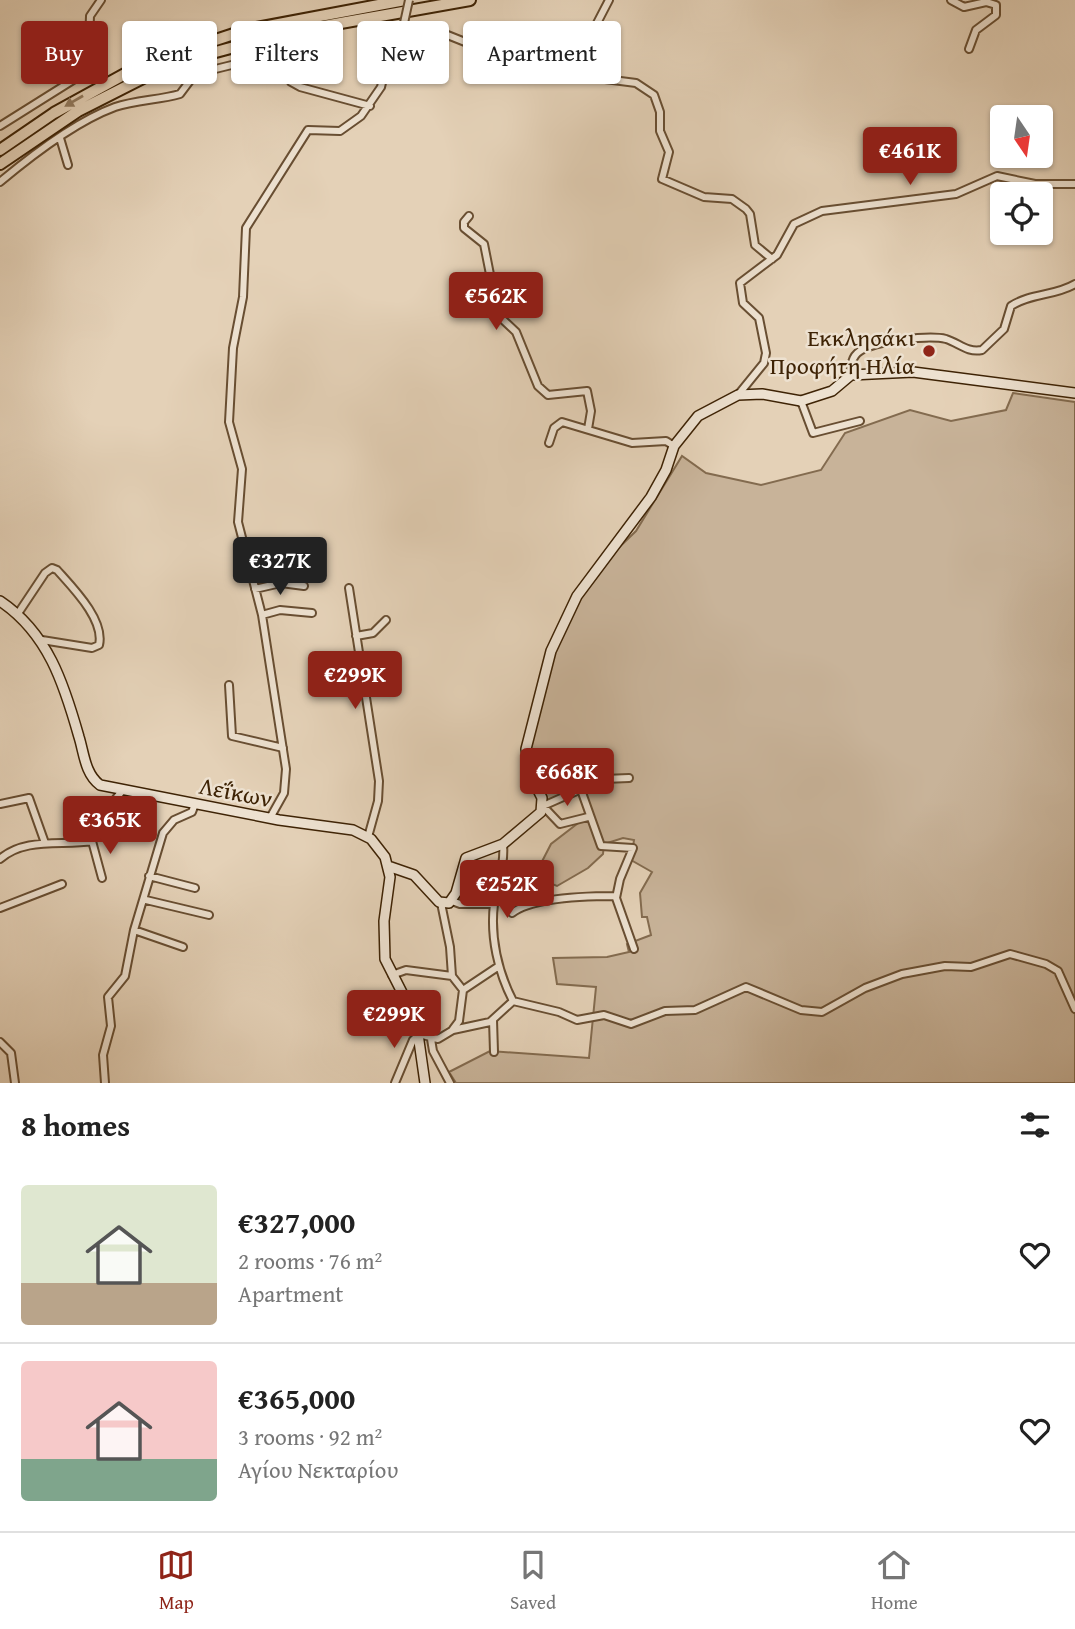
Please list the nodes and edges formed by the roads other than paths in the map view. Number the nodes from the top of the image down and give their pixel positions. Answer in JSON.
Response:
{"nodes":[{"id":1,"x":101,"y":0,"type":"edge"},
{"id":2,"x":407,"y":0,"type":"edge"},
{"id":3,"x":470,"y":0,"type":"edge"},
{"id":4,"x":609,"y":0,"type":"edge"},
{"id":5,"x":951,"y":0,"type":"edge"},
{"id":6,"x":404,"y":21,"type":"edge"},
{"id":7,"x":599,"y":21,"type":"edge"},
{"id":8,"x":217,"y":40,"type":"edge"},
{"id":9,"x":969,"y":49,"type":"dead end"},
{"id":10,"x":217,"y":52,"type":"edge"},
{"id":11,"x":122,"y":76,"type":"tunnel mouth"},
{"id":12,"x":621,"y":81,"type":"edge"},
{"id":13,"x":132,"y":84,"type":"tunnel mouth"},
{"id":14,"x":382,"y":84,"type":"edge"},
{"id":15,"x":370,"y":106,"type":"junction"},
{"id":16,"x":0,"y":126,"type":"edge"},
{"id":17,"x":60,"y":138,"type":"junction"},
{"id":18,"x":0,"y":150,"type":"edge"},
{"id":19,"x":0,"y":164,"type":"edge"},
{"id":20,"x":68,"y":165,"type":"dead end"},
{"id":21,"x":0,"y":181,"type":"edge"},
{"id":22,"x":1075,"y":184,"type":"edge"},
{"id":23,"x":469,"y":216,"type":"dead end"},
{"id":24,"x":772,"y":259,"type":"junction"},
{"id":25,"x":1075,"y":284,"type":"edge"},
{"id":26,"x":851,"y":376,"type":"junction"},
{"id":27,"x":596,"y":389,"type":"dead end"},
{"id":28,"x":587,"y":391,"type":"junction"},
{"id":29,"x":1075,"y":393,"type":"edge"},
{"id":30,"x":738,"y":395,"type":"junction"},
{"id":31,"x":801,"y":401,"type":"junction"},
{"id":32,"x":860,"y":421,"type":"dead end"},
{"id":33,"x":588,"y":429,"type":"junction"},
{"id":34,"x":549,"y":443,"type":"dead end"},
{"id":35,"x":674,"y":446,"type":"junction"},
{"id":36,"x":304,"y":586,"type":"dead end"},
{"id":37,"x":349,"y":588,"type":"dead end"},
{"id":38,"x":255,"y":589,"type":"junction"},
{"id":39,"x":0,"y":601,"type":"edge"},
{"id":40,"x":312,"y":612,"type":"dead end"},
{"id":41,"x":18,"y":615,"type":"junction"},
{"id":42,"x":262,"y":615,"type":"junction"},
{"id":43,"x":386,"y":620,"type":"dead end"},
{"id":44,"x":356,"y":636,"type":"junction"},
{"id":45,"x":41,"y":640,"type":"junction"},
{"id":46,"x":229,"y":685,"type":"dead end"},
{"id":47,"x":283,"y":748,"type":"junction"},
{"id":48,"x":629,"y":778,"type":"dead end"},
{"id":49,"x":580,"y":787,"type":"junction"},
{"id":50,"x":122,"y":792,"type":"junction"},
{"id":51,"x":0,"y":804,"type":"edge"},
{"id":52,"x":195,"y":804,"type":"junction"},
{"id":53,"x":543,"y":806,"type":"junction"},
{"id":54,"x":588,"y":817,"type":"junction"},
{"id":55,"x":270,"y":818,"type":"junction"},
{"id":56,"x":368,"y":837,"type":"junction"},
{"id":57,"x":92,"y":841,"type":"junction"},
{"id":58,"x":45,"y":843,"type":"junction"},
{"id":59,"x":503,"y":844,"type":"junction"},
{"id":60,"x":0,"y":859,"type":"edge"},
{"id":61,"x":388,"y":866,"type":"junction"},
{"id":62,"x":149,"y":876,"type":"junction"},
{"id":63,"x":102,"y":878,"type":"dead end"},
{"id":64,"x":62,"y":884,"type":"dead end"},
{"id":65,"x":195,"y":888,"type":"dead end"},
{"id":66,"x":616,"y":896,"type":"junction"},
{"id":67,"x":146,"y":900,"type":"junction"},
{"id":68,"x":452,"y":901,"type":"junction"},
{"id":69,"x":441,"y":903,"type":"junction"},
{"id":70,"x":494,"y":904,"type":"junction"},
{"id":71,"x":0,"y":908,"type":"edge"},
{"id":72,"x":512,"y":913,"type":"dead end"},
{"id":73,"x":209,"y":915,"type":"dead end"},
{"id":74,"x":134,"y":930,"type":"junction"},
{"id":75,"x":183,"y":947,"type":"dead end"},
{"id":76,"x":635,"y":949,"type":"dead end"},
{"id":77,"x":499,"y":966,"type":"junction"},
{"id":78,"x":392,"y":975,"type":"junction"},
{"id":79,"x":452,"y":976,"type":"junction"},
{"id":80,"x":463,"y":990,"type":"junction"},
{"id":81,"x":513,"y":1001,"type":"junction"},
{"id":82,"x":1075,"y":1009,"type":"edge"},
{"id":83,"x":493,"y":1020,"type":"junction"},
{"id":84,"x":453,"y":1030,"type":"junction"},
{"id":85,"x":419,"y":1034,"type":"junction"},
{"id":86,"x":431,"y":1039,"type":"junction"},
{"id":87,"x":0,"y":1042,"type":"edge"},
{"id":88,"x":494,"y":1052,"type":"dead end"},
{"id":89,"x":15,"y":1083,"type":"edge"},
{"id":90,"x":105,"y":1083,"type":"edge"},
{"id":91,"x":395,"y":1083,"type":"edge"},
{"id":92,"x":425,"y":1083,"type":"edge"},
{"id":93,"x":450,"y":1083,"type":"edge"}],
"edges":[{"from":1,"to":16,"type":"street"},
{"from":2,"to":6,"type":"street","bridge":true},
{"from":2,"to":8,"type":"highway"},
{"from":3,"to":10,"type":"highway"},
{"from":4,"to":7,"type":"street"},
{"from":5,"to":9,"type":"street"},
{"from":11,"to":18,"type":"highway","one_way":true},
{"from":12,"to":24,"type":"street"},
{"from":13,"to":19,"type":"highway"},
{"from":14,"to":15,"type":"street"},
{"from":15,"to":17,"type":"street"},
{"from":15,"to":38,"type":"street"},
{"from":17,"to":20,"type":"street"},
{"from":17,"to":21,"type":"street"},
{"from":22,"to":24,"type":"street"},
{"from":23,"to":28,"type":"street"},
{"from":24,"to":30,"type":"street"},
{"from":25,"to":26,"type":"street"},
{"from":26,"to":29,"type":"street"},
{"from":26,"to":31,"type":"street"},
{"from":27,"to":28,"type":"street"},
{"from":28,"to":33,"type":"street"},
{"from":30,"to":31,"type":"street"},
{"from":30,"to":35,"type":"street"},
{"from":31,"to":32,"type":"street"},
{"from":33,"to":34,"type":"street"},
{"from":33,"to":35,"type":"street"},
{"from":35,"to":53,"type":"street"},
{"from":36,"to":38,"type":"street"},
{"from":37,"to":44,"type":"street"},
{"from":38,"to":42,"type":"street"},
{"from":39,"to":41,"type":"street","name":"Λεΐκων"},
{"from":40,"to":42,"type":"street"},
{"from":41,"to":45,"type":"street","name":"Λεΐκων"},
{"from":41,"to":45,"type":"street"},
{"from":42,"to":47,"type":"street"},
{"from":43,"to":44,"type":"street"},
{"from":44,"to":56,"type":"street"},
{"from":45,"to":50,"type":"street","name":"Λεΐκων"},
{"from":46,"to":47,"type":"street"},
{"from":47,"to":55,"type":"street"},
{"from":48,"to":49,"type":"street"},
{"from":49,"to":53,"type":"street"},
{"from":49,"to":54,"type":"street"},
{"from":50,"to":52,"type":"street","name":"Λεΐκων"},
{"from":50,"to":57,"type":"street"},
{"from":51,"to":58,"type":"street"},
{"from":52,"to":55,"type":"street","name":"Λεΐκων"},
{"from":52,"to":62,"type":"street"},
{"from":53,"to":54,"type":"street"},
{"from":53,"to":59,"type":"street"},
{"from":54,"to":66,"type":"street"},
{"from":55,"to":56,"type":"street","name":"Λεΐκων"},
{"from":56,"to":61,"type":"street"},
{"from":57,"to":58,"type":"street"},
{"from":57,"to":63,"type":"street"},
{"from":58,"to":60,"type":"street"},
{"from":59,"to":68,"type":"street"},
{"from":59,"to":70,"type":"street"},
{"from":61,"to":69,"type":"street"},
{"from":61,"to":78,"type":"street"},
{"from":62,"to":65,"type":"street"},
{"from":62,"to":67,"type":"street"},
{"from":64,"to":71,"type":"street"},
{"from":66,"to":72,"type":"street"},
{"from":66,"to":76,"type":"street"},
{"from":67,"to":73,"type":"street"},
{"from":67,"to":74,"type":"street"},
{"from":68,"to":69,"type":"street"},
{"from":68,"to":70,"type":"street"},
{"from":69,"to":79,"type":"street"},
{"from":70,"to":77,"type":"street"},
{"from":74,"to":75,"type":"street"},
{"from":74,"to":90,"type":"street"},
{"from":77,"to":80,"type":"street"},
{"from":77,"to":81,"type":"street"},
{"from":78,"to":79,"type":"street"},
{"from":78,"to":85,"type":"street"},
{"from":79,"to":80,"type":"street"},
{"from":80,"to":84,"type":"street"},
{"from":81,"to":82,"type":"street"},
{"from":81,"to":83,"type":"street"},
{"from":83,"to":84,"type":"street"},
{"from":83,"to":88,"type":"street"},
{"from":84,"to":86,"type":"street"},
{"from":85,"to":86,"type":"street"},
{"from":85,"to":91,"type":"street"},
{"from":85,"to":92,"type":"street"},
{"from":86,"to":93,"type":"street"},
{"from":87,"to":89,"type":"street"}]}
